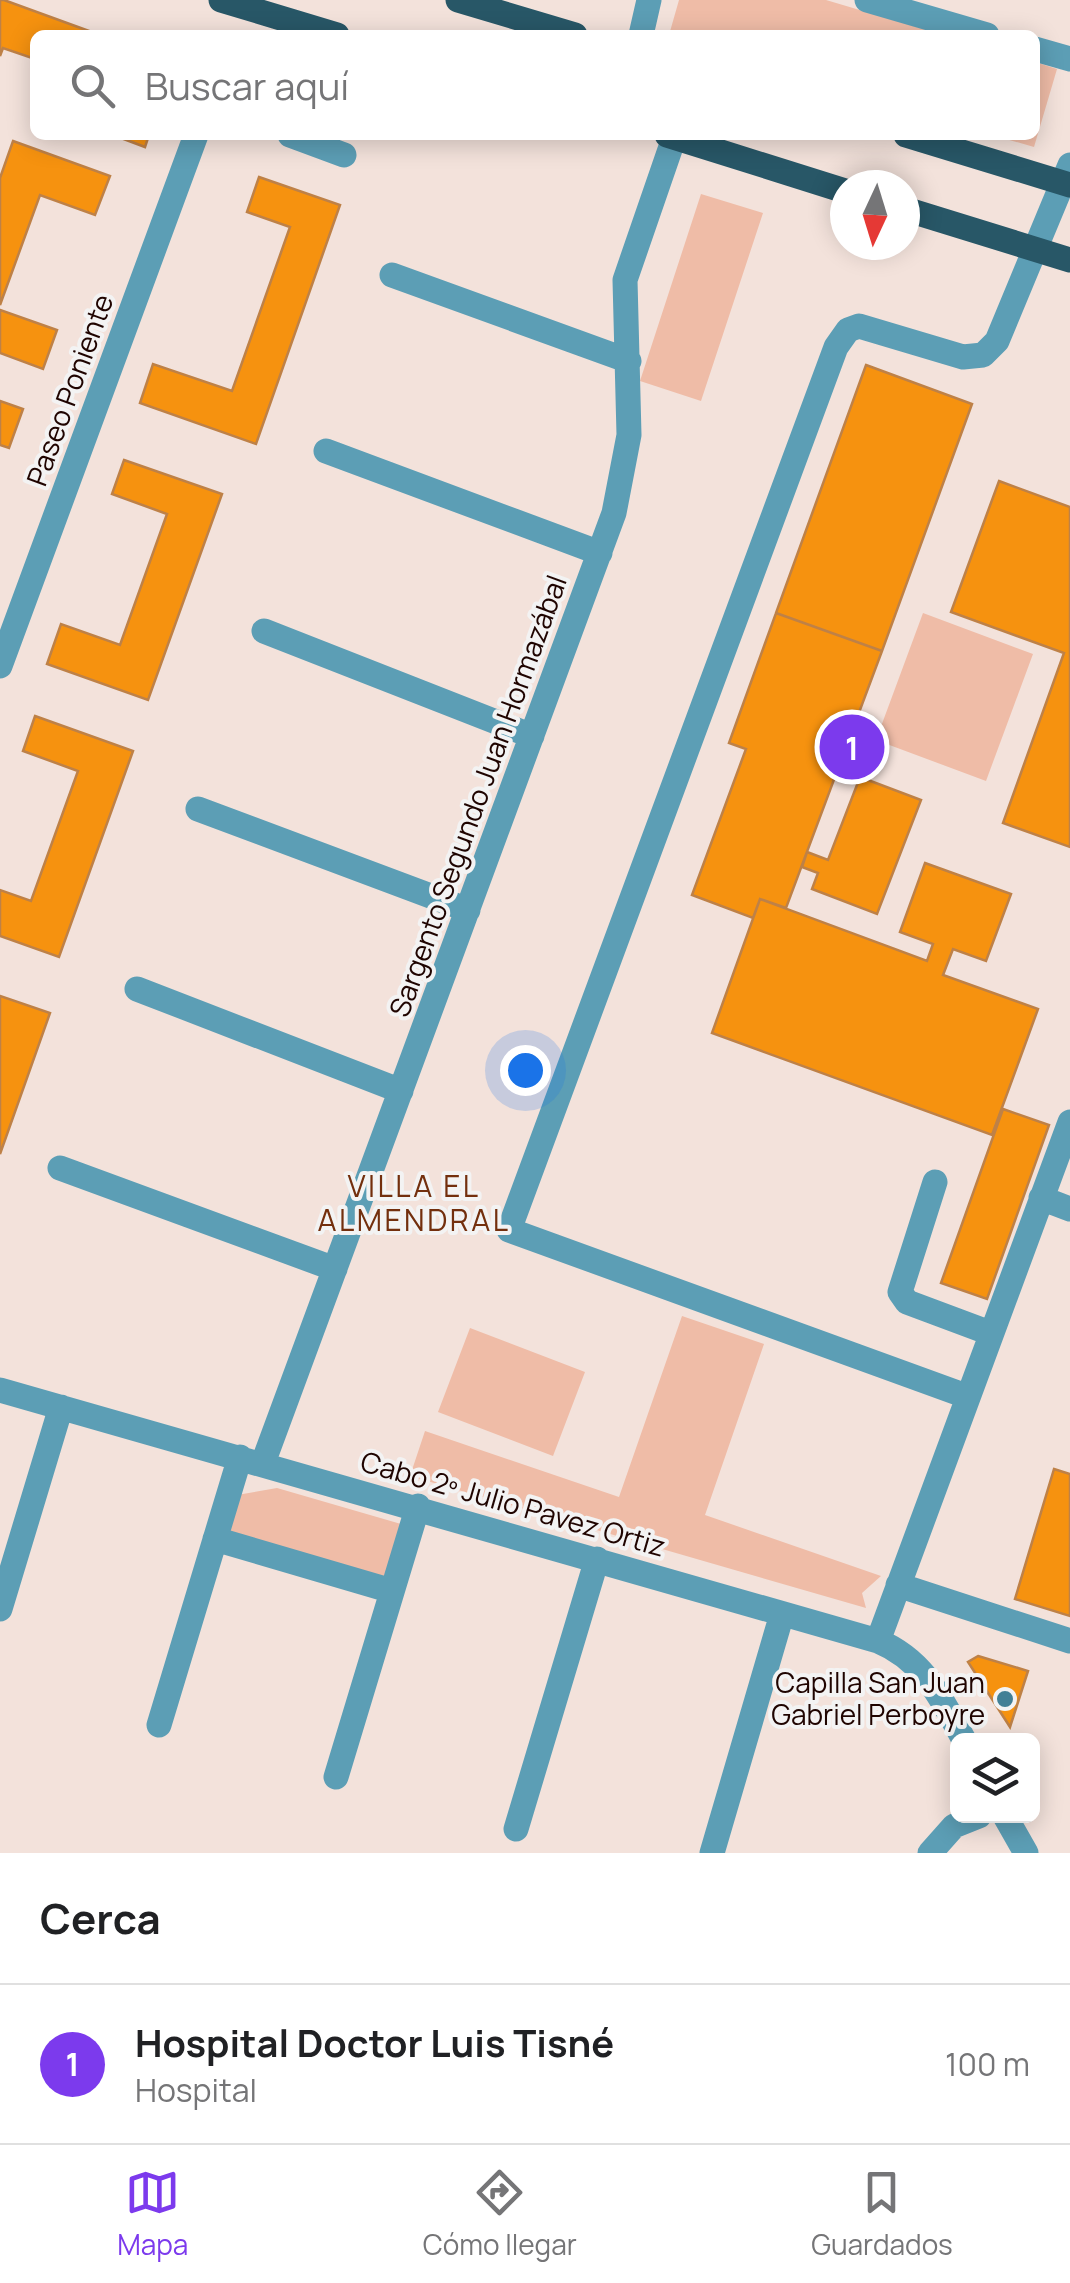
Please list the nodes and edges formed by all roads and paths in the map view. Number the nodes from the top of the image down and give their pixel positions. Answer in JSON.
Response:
{"nodes":[{"id":1,"x":220,"y":0,"type":"edge"},
{"id":2,"x":458,"y":0,"type":"edge"},
{"id":3,"x":648,"y":0,"type":"edge"},
{"id":4,"x":868,"y":0,"type":"edge"},
{"id":5,"x":265,"y":6,"type":"edge"},
{"id":6,"x":325,"y":30,"type":"edge"},
{"id":7,"x":558,"y":30,"type":"edge"},
{"id":8,"x":643,"y":30,"type":"edge"},
{"id":9,"x":970,"y":30,"type":"edge"},
{"id":10,"x":1040,"y":50,"type":"edge"},
{"id":11,"x":1070,"y":59,"type":"edge"},
{"id":12,"x":194,"y":140,"type":"edge"},
{"id":13,"x":304,"y":140,"type":"edge"},
{"id":14,"x":671,"y":140,"type":"edge"},
{"id":15,"x":685,"y":140,"type":"edge"},
{"id":16,"x":925,"y":140,"type":"edge"},
{"id":17,"x":344,"y":155,"type":"dead end"},
{"id":18,"x":1068,"y":177,"type":"edge"},
{"id":19,"x":830,"y":185,"type":"edge"},
{"id":20,"x":920,"y":214,"type":"edge"},
{"id":21,"x":1035,"y":250,"type":"junction"},
{"id":22,"x":1070,"y":260,"type":"edge"},
{"id":23,"x":392,"y":275,"type":"dead end"},
{"id":24,"x":629,"y":361,"type":"junction"},
{"id":25,"x":326,"y":451,"type":"dead end"},
{"id":26,"x":600,"y":553,"type":"junction"},
{"id":27,"x":264,"y":631,"type":"dead end"},
{"id":28,"x":0,"y":665,"type":"edge"},
{"id":29,"x":532,"y":736,"type":"junction"},
{"id":30,"x":198,"y":809,"type":"dead end"},
{"id":31,"x":468,"y":910,"type":"junction"},
{"id":32,"x":138,"y":989,"type":"dead end"},
{"id":33,"x":401,"y":1091,"type":"junction"},
{"id":34,"x":1070,"y":1122,"type":"edge"},
{"id":35,"x":60,"y":1168,"type":"dead end"},
{"id":36,"x":935,"y":1182,"type":"dead end"},
{"id":37,"x":1040,"y":1198,"type":"junction"},
{"id":38,"x":1070,"y":1209,"type":"edge"},
{"id":39,"x":335,"y":1269,"type":"junction"},
{"id":40,"x":990,"y":1333,"type":"junction"},
{"id":41,"x":0,"y":1390,"type":"edge"},
{"id":42,"x":966,"y":1396,"type":"junction"},
{"id":43,"x":61,"y":1407,"type":"junction"},
{"id":44,"x":251,"y":1460,"type":"junction"},
{"id":45,"x":418,"y":1506,"type":"junction"},
{"id":46,"x":215,"y":1539,"type":"junction"},
{"id":47,"x":597,"y":1560,"type":"junction"},
{"id":48,"x":898,"y":1584,"type":"junction"},
{"id":49,"x":392,"y":1592,"type":"junction"},
{"id":50,"x":0,"y":1608,"type":"edge"},
{"id":51,"x":782,"y":1614,"type":"junction"},
{"id":52,"x":878,"y":1641,"type":"junction"},
{"id":53,"x":1070,"y":1641,"type":"edge"},
{"id":54,"x":159,"y":1725,"type":"dead end"},
{"id":55,"x":960,"y":1733,"type":"edge"},
{"id":56,"x":336,"y":1776,"type":"dead end"},
{"id":57,"x":962,"y":1823,"type":"edge"},
{"id":58,"x":1009,"y":1823,"type":"edge"},
{"id":59,"x":516,"y":1829,"type":"dead end"},
{"id":60,"x":712,"y":1853,"type":"edge"},
{"id":61,"x":930,"y":1853,"type":"edge"},
{"id":62,"x":1026,"y":1853,"type":"edge"}],
"edges":[{"from":1,"to":5,"type":"main road"},
{"from":2,"to":7,"type":"main road"},
{"from":3,"to":8,"type":"street"},
{"from":4,"to":9,"type":"street"},
{"from":5,"to":6,"type":"main road"},
{"from":10,"to":11,"type":"street"},
{"from":12,"to":28,"type":"street","name":"Paseo Poniente"},
{"from":13,"to":17,"type":"street"},
{"from":14,"to":24,"type":"street","name":"Sargento Segundo Juan Hormazábal"},
{"from":15,"to":19,"type":"main road"},
{"from":16,"to":18,"type":"main road"},
{"from":18,"to":21,"type":"street"},
{"from":20,"to":21,"type":"main road"},
{"from":21,"to":22,"type":"main road"},
{"from":21,"to":42,"type":"street"},
{"from":23,"to":24,"type":"street"},
{"from":24,"to":26,"type":"street","name":"Sargento Segundo Juan Hormazábal"},
{"from":25,"to":26,"type":"street"},
{"from":26,"to":29,"type":"street","name":"Sargento Segundo Juan Hormazábal"},
{"from":27,"to":29,"type":"street"},
{"from":29,"to":31,"type":"street","name":"Sargento Segundo Juan Hormazábal"},
{"from":30,"to":31,"type":"street"},
{"from":31,"to":33,"type":"street","name":"Sargento Segundo Juan Hormazábal"},
{"from":32,"to":33,"type":"street"},
{"from":33,"to":39,"type":"street","name":"Sargento Segundo Juan Hormazábal"},
{"from":34,"to":37,"type":"street"},
{"from":35,"to":39,"type":"street"},
{"from":36,"to":40,"type":"street"},
{"from":37,"to":38,"type":"street"},
{"from":37,"to":40,"type":"street"},
{"from":39,"to":44,"type":"street","name":"Sargento Segundo Juan Hormazábal"},
{"from":40,"to":42,"type":"street"},
{"from":41,"to":43,"type":"street","name":"Cabo 2º Julio Pavez Ortiz"},
{"from":42,"to":48,"type":"street"},
{"from":43,"to":44,"type":"street","name":"Cabo 2º Julio Pavez Ortiz"},
{"from":43,"to":50,"type":"street"},
{"from":44,"to":45,"type":"street","name":"Cabo 2º Julio Pavez Ortiz"},
{"from":44,"to":46,"type":"street","name":"Sargento Segundo Juan Hormazábal"},
{"from":45,"to":47,"type":"street","name":"Cabo 2º Julio Pavez Ortiz"},
{"from":45,"to":49,"type":"street"},
{"from":46,"to":49,"type":"street"},
{"from":46,"to":54,"type":"street","name":"Sargento Segundo Juan Hormazábal"},
{"from":47,"to":51,"type":"street","name":"Cabo 2º Julio Pavez Ortiz"},
{"from":47,"to":59,"type":"street"},
{"from":48,"to":52,"type":"street"},
{"from":48,"to":53,"type":"street"},
{"from":49,"to":56,"type":"street"},
{"from":51,"to":52,"type":"street","name":"Cabo 2º Julio Pavez Ortiz"},
{"from":51,"to":60,"type":"street"},
{"from":52,"to":55,"type":"street","name":"Cabo 2º Julio Pavez Ortiz"},
{"from":57,"to":61,"type":"street"},
{"from":58,"to":62,"type":"street"}]}
